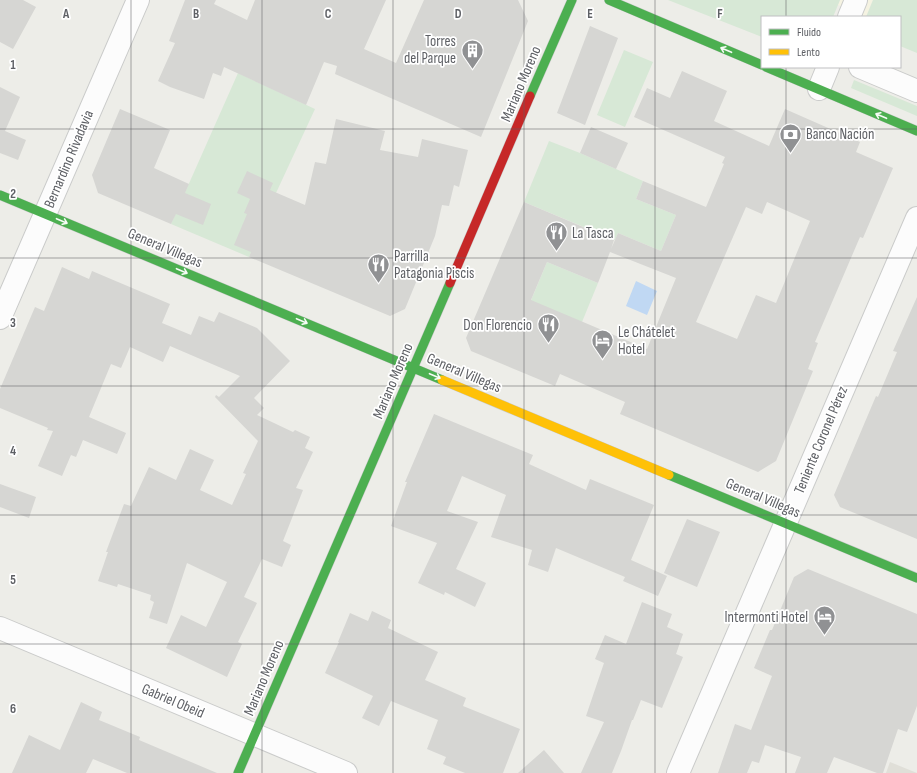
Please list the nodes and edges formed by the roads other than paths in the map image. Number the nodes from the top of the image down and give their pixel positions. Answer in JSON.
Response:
{"nodes":[{"id":1,"x":138,"y":0,"type":"edge"},
{"id":2,"x":572,"y":0,"type":"edge"},
{"id":3,"x":609,"y":0,"type":"edge"},
{"id":4,"x":856,"y":0,"type":"edge"},
{"id":5,"x":849,"y":16,"type":"edge"},
{"id":6,"x":761,"y":65,"type":"edge"},
{"id":7,"x":768,"y":68,"type":"edge"},
{"id":8,"x":828,"y":68,"type":"edge"},
{"id":9,"x":862,"y":68,"type":"edge"},
{"id":10,"x":819,"y":89,"type":"junction"},
{"id":11,"x":917,"y":91,"type":"edge"},
{"id":12,"x":917,"y":131,"type":"edge"},
{"id":13,"x":0,"y":195,"type":"edge"},
{"id":14,"x":45,"y":214,"type":"junction"},
{"id":15,"x":917,"y":218,"type":"edge"},
{"id":16,"x":0,"y":318,"type":"edge"},
{"id":17,"x":414,"y":368,"type":"junction"},
{"id":18,"x":786,"y":523,"type":"junction"},
{"id":19,"x":917,"y":578,"type":"edge"},
{"id":20,"x":0,"y":628,"type":"edge"},
{"id":21,"x":255,"y":735,"type":"junction"},
{"id":22,"x":238,"y":773,"type":"edge"},
{"id":23,"x":346,"y":773,"type":"edge"},
{"id":24,"x":678,"y":773,"type":"edge"}],
"edges":[{"from":1,"to":14,"type":"street","name":"Bernardino Rivadavia"},
{"from":2,"to":17,"type":"main road","name":"Mariano Moreno"},
{"from":6,"to":3,"type":"main road","one_way":true},
{"from":4,"to":5,"type":"street"},
{"from":7,"to":10,"type":"main road"},
{"from":8,"to":10,"type":"street"},
{"from":9,"to":11,"type":"street"},
{"from":12,"to":10,"type":"main road","one_way":true},
{"from":13,"to":14,"type":"main road","name":"General Villegas"},
{"from":14,"to":16,"type":"street","name":"Bernardino Rivadavia"},
{"from":14,"to":17,"type":"main road","name":"General Villegas","one_way":true},
{"from":15,"to":18,"type":"street","name":"Teniente Coronel Pérez"},
{"from":17,"to":18,"type":"main road","name":"General Villegas","one_way":true},
{"from":17,"to":21,"type":"main road","name":"Mariano Moreno"},
{"from":18,"to":19,"type":"main road","name":"General Villegas"},
{"from":18,"to":24,"type":"street","name":"Teniente Coronel Pérez"},
{"from":20,"to":21,"type":"street","name":"Gabriel Obeid"},
{"from":21,"to":22,"type":"main road","name":"Mariano Moreno"},
{"from":21,"to":23,"type":"street","name":"Gabriel Obeid"}]}
